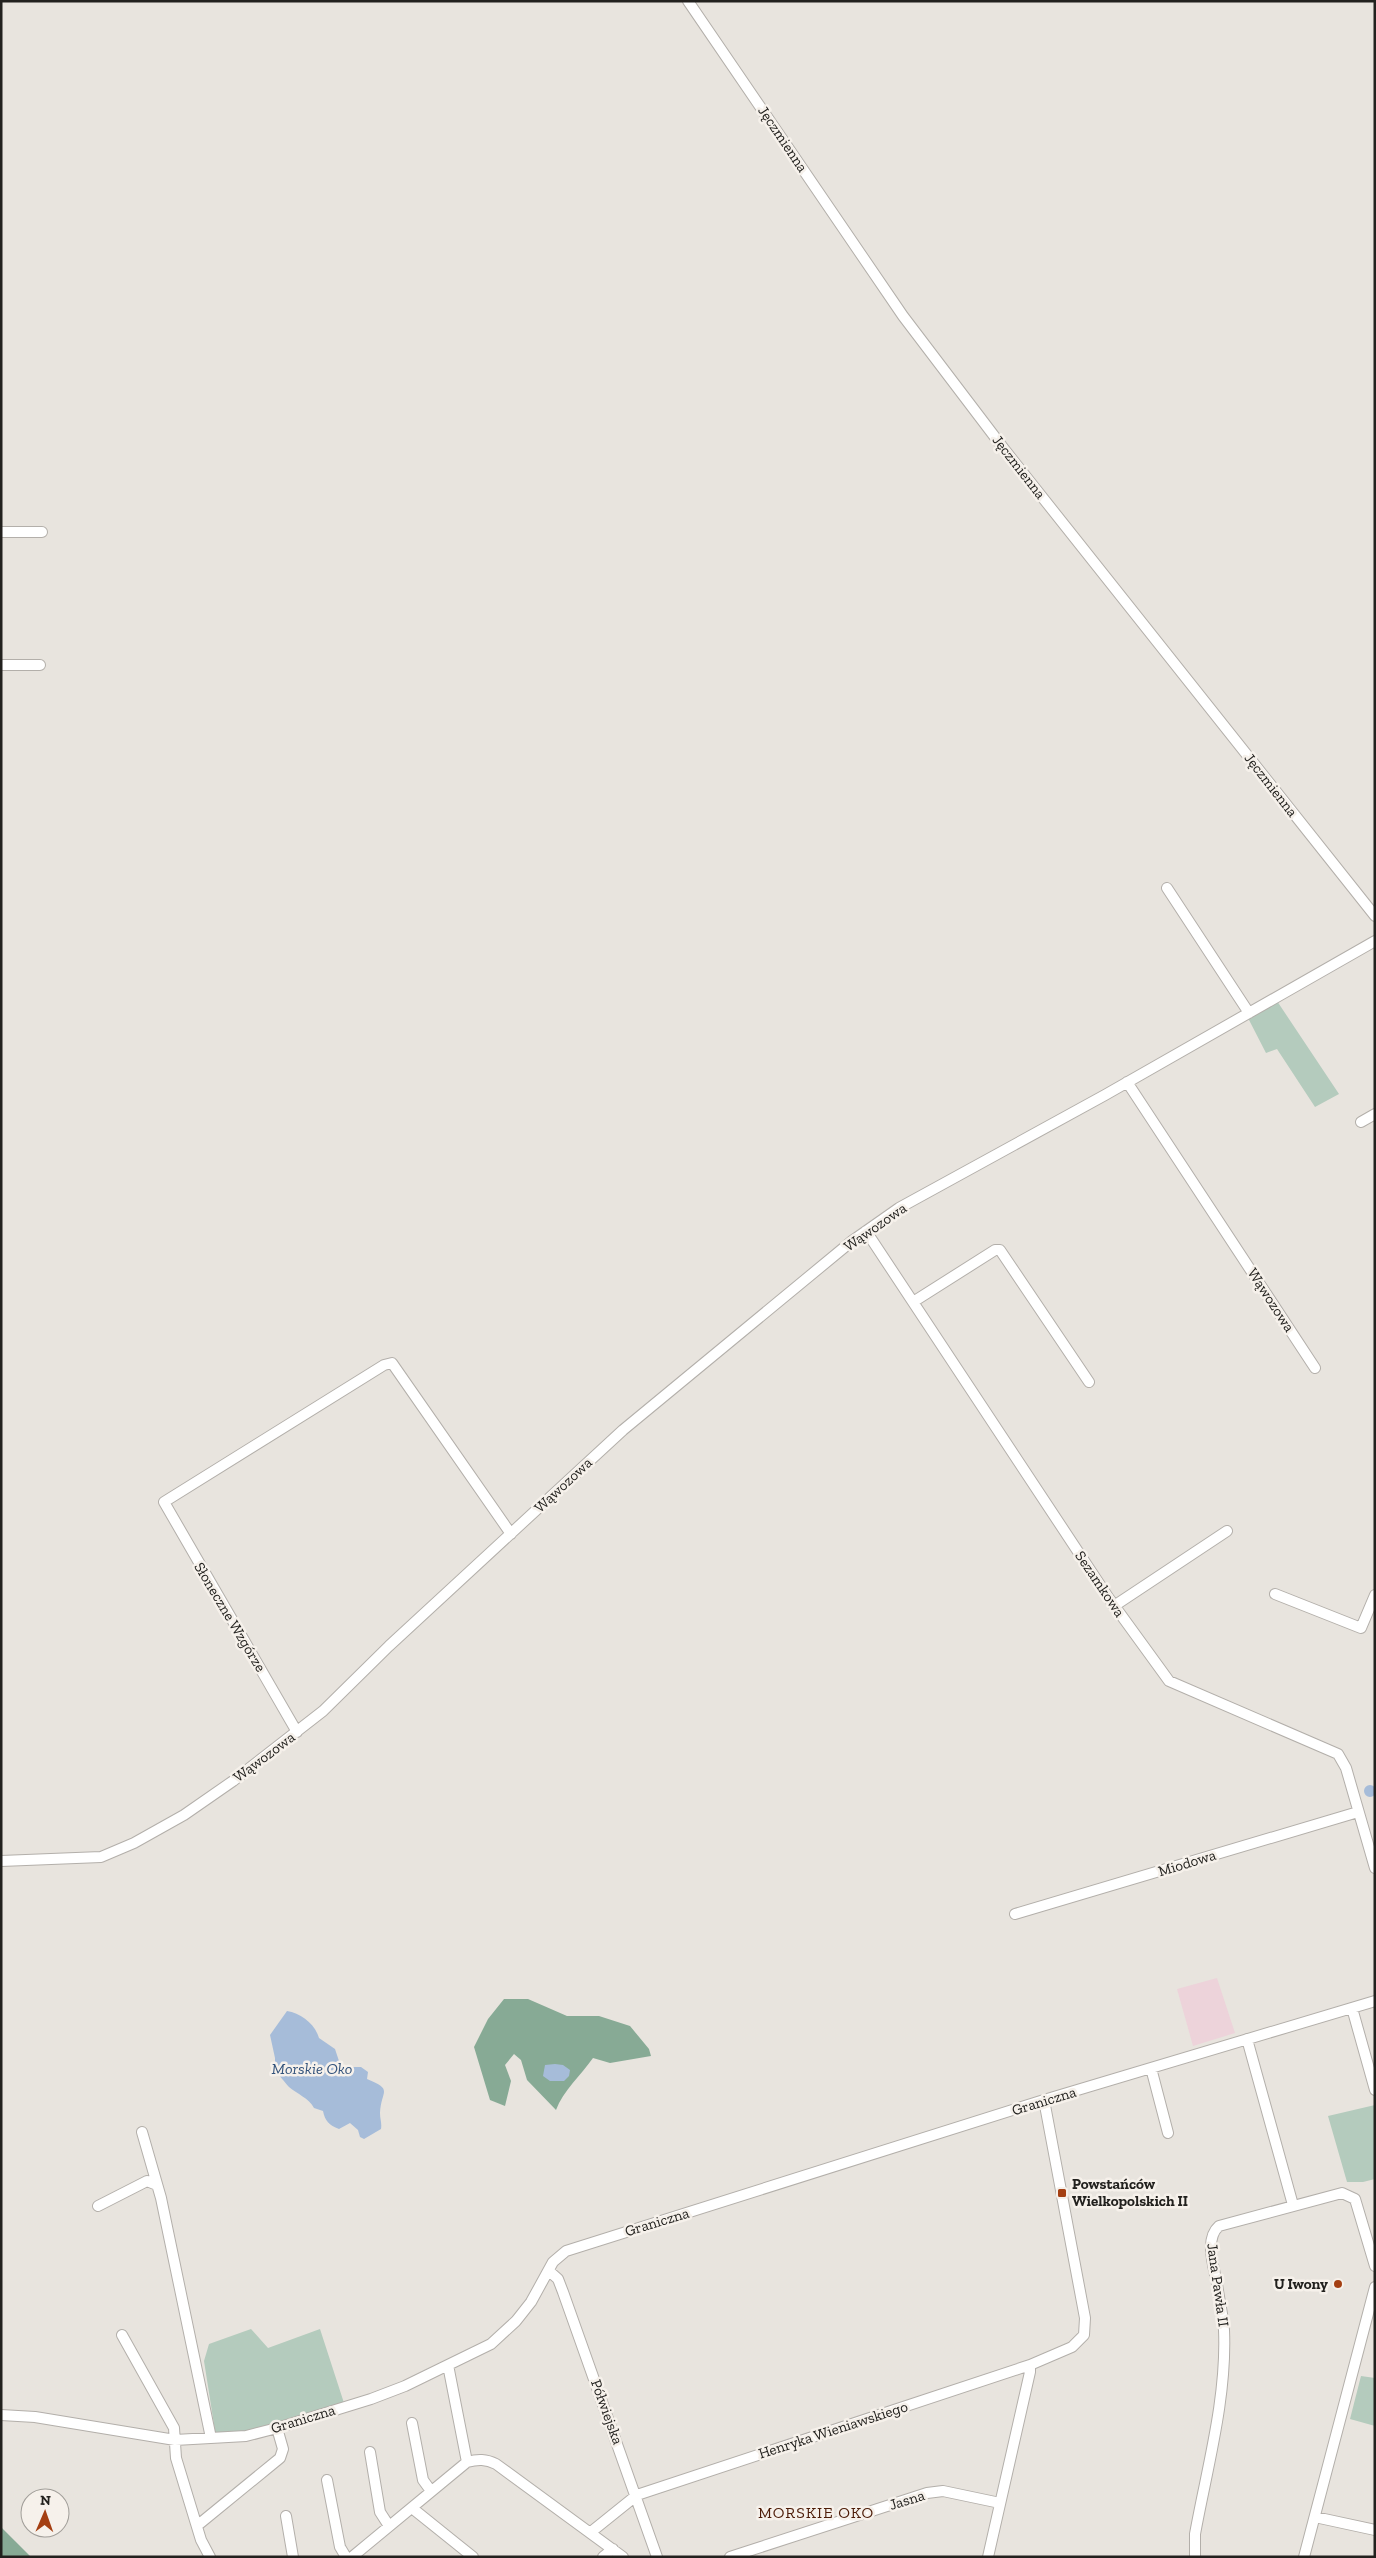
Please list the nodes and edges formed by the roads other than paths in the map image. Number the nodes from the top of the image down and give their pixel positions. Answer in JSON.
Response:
{"nodes":[{"id":1,"x":688,"y":1,"type":"edge"},
{"id":2,"x":1,"y":532,"type":"edge"},
{"id":3,"x":42,"y":532,"type":"dead end"},
{"id":4,"x":1,"y":665,"type":"edge"},
{"id":5,"x":40,"y":665,"type":"dead end"},
{"id":6,"x":1167,"y":888,"type":"dead end"},
{"id":7,"x":1375,"y":916,"type":"edge"},
{"id":8,"x":1375,"y":941,"type":"edge"},
{"id":9,"x":1248,"y":1013,"type":"junction"},
{"id":10,"x":1127,"y":1082,"type":"junction"},
{"id":11,"x":1375,"y":1114,"type":"edge"},
{"id":12,"x":1361,"y":1122,"type":"dead end"},
{"id":13,"x":866,"y":1231,"type":"junction"},
{"id":14,"x":913,"y":1302,"type":"junction"},
{"id":15,"x":1315,"y":1368,"type":"dead end"},
{"id":16,"x":1089,"y":1382,"type":"dead end"},
{"id":17,"x":1227,"y":1532,"type":"dead end"},
{"id":18,"x":511,"y":1534,"type":"junction"},
{"id":19,"x":1275,"y":1594,"type":"dead end"},
{"id":20,"x":1375,"y":1595,"type":"edge"},
{"id":21,"x":1114,"y":1606,"type":"junction"},
{"id":22,"x":297,"y":1732,"type":"junction"},
{"id":23,"x":1358,"y":1812,"type":"junction"},
{"id":24,"x":1,"y":1861,"type":"edge"},
{"id":25,"x":1375,"y":1868,"type":"edge"},
{"id":26,"x":1015,"y":1914,"type":"dead end"},
{"id":27,"x":1375,"y":2001,"type":"edge"},
{"id":28,"x":1352,"y":2008,"type":"junction"},
{"id":29,"x":1247,"y":2039,"type":"junction"},
{"id":30,"x":1151,"y":2068,"type":"junction"},
{"id":31,"x":1375,"y":2090,"type":"edge"},
{"id":32,"x":1044,"y":2100,"type":"junction"},
{"id":33,"x":142,"y":2132,"type":"dead end"},
{"id":34,"x":1168,"y":2133,"type":"dead end"},
{"id":35,"x":157,"y":2185,"type":"junction"},
{"id":36,"x":98,"y":2206,"type":"dead end"},
{"id":37,"x":1293,"y":2206,"type":"junction"},
{"id":38,"x":1375,"y":2266,"type":"edge"},
{"id":39,"x":549,"y":2270,"type":"junction"},
{"id":40,"x":1375,"y":2287,"type":"edge"},
{"id":41,"x":122,"y":2335,"type":"dead end"},
{"id":42,"x":448,"y":2365,"type":"junction"},
{"id":43,"x":1030,"y":2365,"type":"junction"},
{"id":44,"x":1,"y":2415,"type":"edge"},
{"id":45,"x":412,"y":2423,"type":"dead end"},
{"id":46,"x":277,"y":2428,"type":"junction"},
{"id":47,"x":211,"y":2438,"type":"junction"},
{"id":48,"x":175,"y":2440,"type":"junction"},
{"id":49,"x":370,"y":2452,"type":"dead end"},
{"id":50,"x":467,"y":2462,"type":"junction"},
{"id":51,"x":327,"y":2480,"type":"dead end"},
{"id":52,"x":431,"y":2491,"type":"junction"},
{"id":53,"x":637,"y":2495,"type":"junction"},
{"id":54,"x":1000,"y":2503,"type":"junction"},
{"id":55,"x":412,"y":2508,"type":"junction"},
{"id":56,"x":286,"y":2516,"type":"dead end"},
{"id":57,"x":1315,"y":2517,"type":"junction"},
{"id":58,"x":198,"y":2525,"type":"junction"},
{"id":59,"x":389,"y":2526,"type":"junction"},
{"id":60,"x":1375,"y":2530,"type":"edge"},
{"id":61,"x":591,"y":2532,"type":"junction"},
{"id":62,"x":613,"y":2549,"type":"junction"},
{"id":63,"x":210,"y":2557,"type":"edge"},
{"id":64,"x":293,"y":2557,"type":"edge"},
{"id":65,"x":346,"y":2557,"type":"edge"},
{"id":66,"x":352,"y":2557,"type":"edge"},
{"id":67,"x":472,"y":2557,"type":"edge"},
{"id":68,"x":603,"y":2557,"type":"edge"},
{"id":69,"x":623,"y":2557,"type":"edge"},
{"id":70,"x":657,"y":2557,"type":"edge"},
{"id":71,"x":730,"y":2557,"type":"edge"},
{"id":72,"x":988,"y":2557,"type":"edge"},
{"id":73,"x":1195,"y":2557,"type":"edge"},
{"id":74,"x":1304,"y":2557,"type":"edge"}],
"edges":[{"from":1,"to":7,"type":"street","name":"Jęczmienna"},
{"from":2,"to":3,"type":"street"},
{"from":4,"to":5,"type":"street"},
{"from":6,"to":9,"type":"street"},
{"from":8,"to":9,"type":"street","name":"Wąwozowa"},
{"from":9,"to":10,"type":"street","name":"Wąwozowa"},
{"from":10,"to":13,"type":"street","name":"Wąwozowa"},
{"from":10,"to":15,"type":"street","name":"Wąwozowa"},
{"from":11,"to":12,"type":"street"},
{"from":13,"to":14,"type":"street","name":"Sezamkowa"},
{"from":13,"to":18,"type":"street","name":"Wąwozowa"},
{"from":14,"to":16,"type":"street"},
{"from":14,"to":21,"type":"street","name":"Sezamkowa"},
{"from":17,"to":21,"type":"street"},
{"from":18,"to":22,"type":"street","name":"Wąwozowa"},
{"from":18,"to":22,"type":"street","name":"Słoneczne Wzgórze"},
{"from":19,"to":20,"type":"street"},
{"from":21,"to":23,"type":"street","name":"Sezamkowa"},
{"from":22,"to":24,"type":"street","name":"Wąwozowa"},
{"from":23,"to":25,"type":"street","name":"Sezamkowa"},
{"from":23,"to":26,"type":"street","name":"Miodowa"},
{"from":27,"to":28,"type":"street","name":"Graniczna"},
{"from":28,"to":29,"type":"street","name":"Graniczna"},
{"from":28,"to":31,"type":"street"},
{"from":29,"to":30,"type":"street","name":"Graniczna"},
{"from":29,"to":37,"type":"street"},
{"from":30,"to":32,"type":"street","name":"Graniczna"},
{"from":30,"to":34,"type":"street"},
{"from":32,"to":39,"type":"street","name":"Graniczna"},
{"from":32,"to":43,"type":"street","name":"Henryka Wieniawskiego"},
{"from":33,"to":35,"type":"street"},
{"from":35,"to":36,"type":"street"},
{"from":35,"to":47,"type":"street"},
{"from":37,"to":38,"type":"street","name":"Jana Pawła II"},
{"from":37,"to":73,"type":"street","name":"Jana Pawła II"},
{"from":39,"to":42,"type":"street","name":"Graniczna"},
{"from":39,"to":53,"type":"street","name":"Półwiejska"},
{"from":40,"to":57,"type":"street"},
{"from":41,"to":48,"type":"street"},
{"from":42,"to":46,"type":"street","name":"Graniczna"},
{"from":42,"to":50,"type":"street"},
{"from":43,"to":53,"type":"street","name":"Henryka Wieniawskiego"},
{"from":43,"to":54,"type":"street"},
{"from":44,"to":48,"type":"street","name":"Graniczna"},
{"from":45,"to":52,"type":"street"},
{"from":46,"to":47,"type":"street","name":"Graniczna"},
{"from":46,"to":58,"type":"street"},
{"from":47,"to":48,"type":"street","name":"Graniczna"},
{"from":48,"to":58,"type":"street"},
{"from":49,"to":59,"type":"street"},
{"from":50,"to":52,"type":"street"},
{"from":50,"to":61,"type":"street"},
{"from":51,"to":65,"type":"street"},
{"from":52,"to":55,"type":"street"},
{"from":53,"to":61,"type":"street"},
{"from":53,"to":70,"type":"street","name":"Półwiejska"},
{"from":54,"to":71,"type":"street","name":"Jasna"},
{"from":54,"to":72,"type":"street"},
{"from":55,"to":59,"type":"street"},
{"from":55,"to":67,"type":"street"},
{"from":56,"to":64,"type":"street"},
{"from":57,"to":60,"type":"street"},
{"from":57,"to":74,"type":"street"},
{"from":58,"to":63,"type":"street"},
{"from":59,"to":66,"type":"street"},
{"from":61,"to":62,"type":"street"},
{"from":62,"to":68,"type":"street"},
{"from":62,"to":69,"type":"street"}]}
